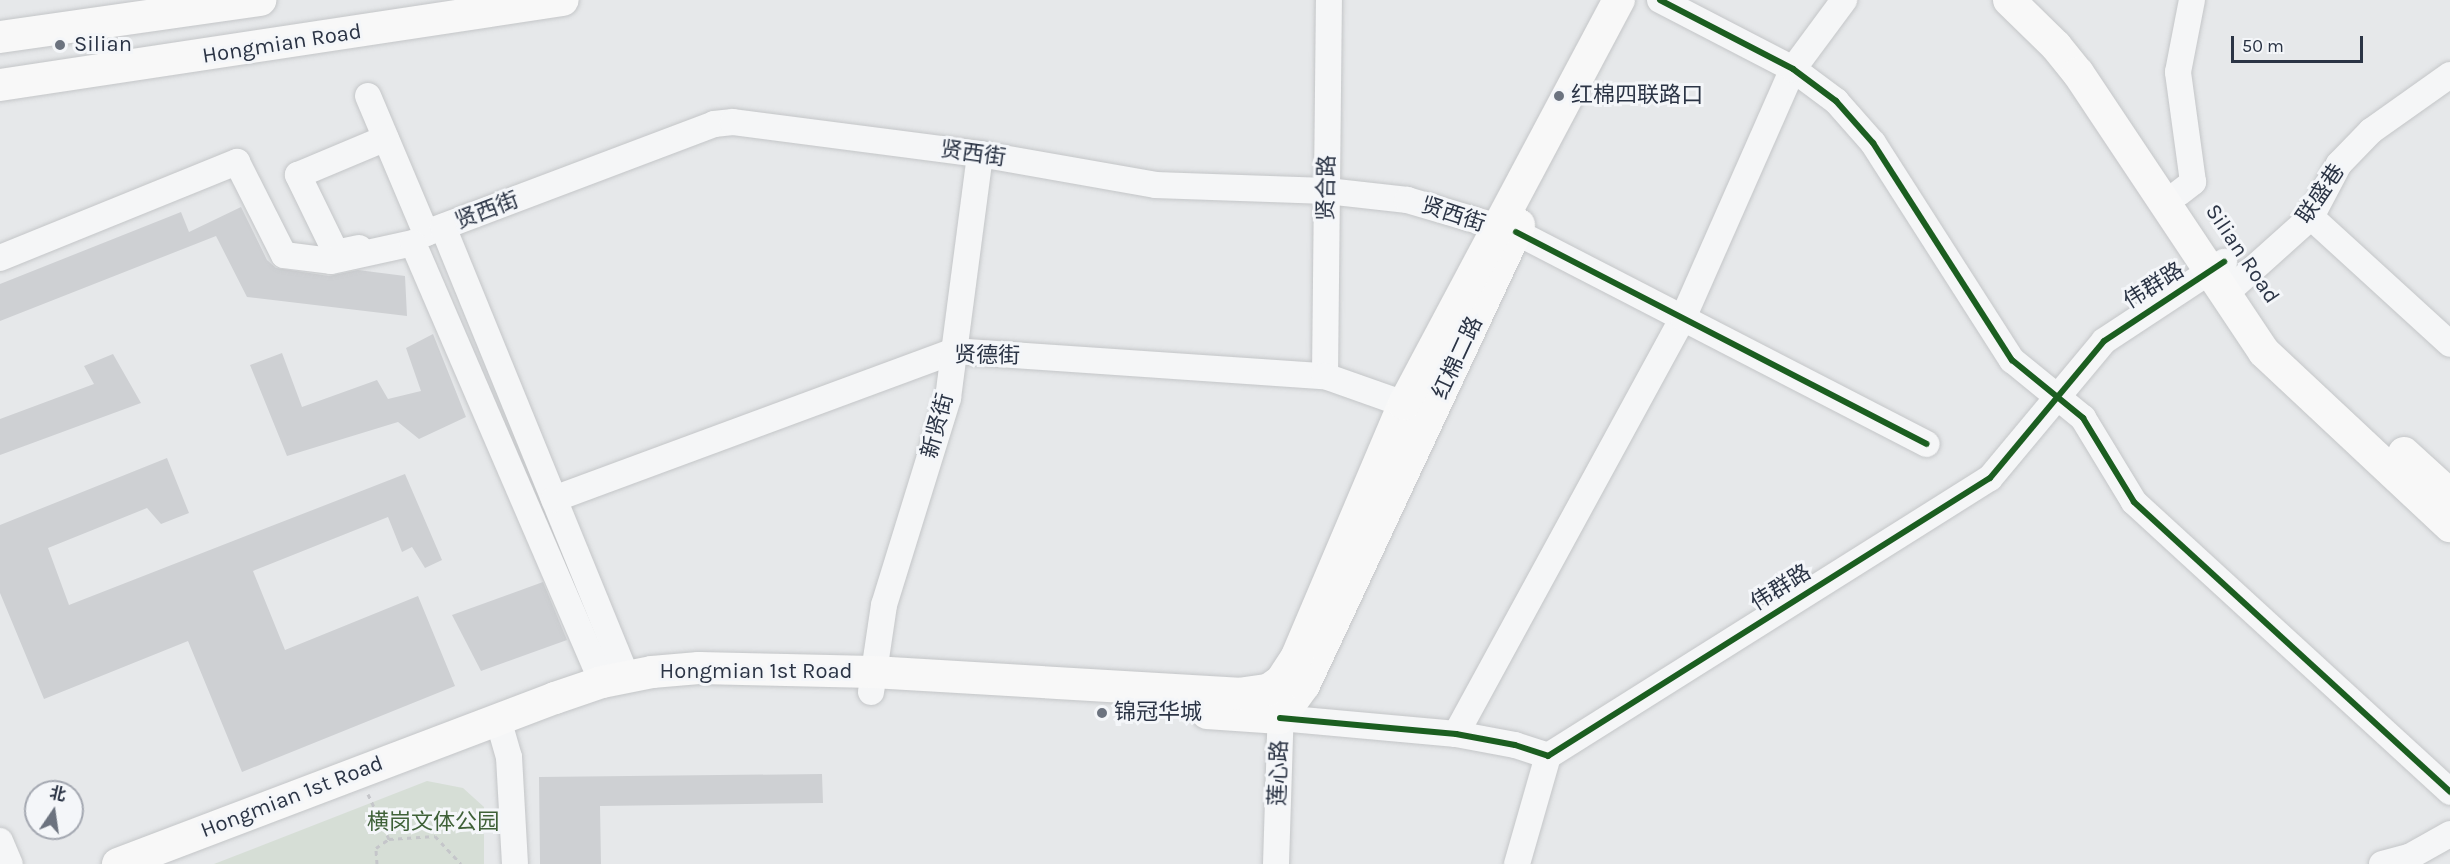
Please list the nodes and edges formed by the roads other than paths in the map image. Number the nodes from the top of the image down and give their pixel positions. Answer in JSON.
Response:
{"nodes":[{"id":1,"x":563,"y":0,"type":"edge"},
{"id":2,"x":1329,"y":0,"type":"edge"},
{"id":3,"x":1619,"y":0,"type":"edge"},
{"id":4,"x":1641,"y":0,"type":"edge"},
{"id":5,"x":1660,"y":0,"type":"edge"},
{"id":6,"x":1844,"y":0,"type":"edge"},
{"id":7,"x":2009,"y":0,"type":"edge"},
{"id":8,"x":2043,"y":0,"type":"edge"},
{"id":9,"x":2192,"y":0,"type":"edge"},
{"id":10,"x":244,"y":1,"type":"edge"},
{"id":11,"x":0,"y":37,"type":"edge"},
{"id":12,"x":1793,"y":69,"type":"junction"},
{"id":13,"x":2450,"y":75,"type":"edge"},
{"id":14,"x":0,"y":85,"type":"edge"},
{"id":15,"x":368,"y":96,"type":"dead end"},
{"id":16,"x":386,"y":138,"type":"junction"},
{"id":17,"x":980,"y":154,"type":"junction"},
{"id":18,"x":1327,"y":191,"type":"junction"},
{"id":19,"x":2179,"y":192,"type":"junction"},
{"id":20,"x":2311,"y":217,"type":"junction"},
{"id":21,"x":435,"y":230,"type":"junction"},
{"id":22,"x":1506,"y":230,"type":"junction"},
{"id":23,"x":0,"y":258,"type":"edge"},
{"id":24,"x":2223,"y":278,"type":"junction"},
{"id":25,"x":1683,"y":318,"type":"junction"},
{"id":26,"x":2450,"y":344,"type":"edge"},
{"id":27,"x":954,"y":351,"type":"junction"},
{"id":28,"x":1325,"y":376,"type":"junction"},
{"id":29,"x":2060,"y":395,"type":"junction"},
{"id":30,"x":1404,"y":404,"type":"junction"},
{"id":31,"x":1927,"y":444,"type":"dead end"},
{"id":32,"x":2450,"y":495,"type":"edge"},
{"id":33,"x":554,"y":499,"type":"junction"},
{"id":34,"x":2450,"y":526,"type":"edge"},
{"id":35,"x":614,"y":679,"type":"junction"},
{"id":36,"x":1281,"y":681,"type":"junction"},
{"id":37,"x":872,"y":682,"type":"junction"},
{"id":38,"x":1280,"y":718,"type":"junction"},
{"id":39,"x":501,"y":728,"type":"junction"},
{"id":40,"x":1456,"y":734,"type":"junction"},
{"id":41,"x":1548,"y":756,"type":"junction"},
{"id":42,"x":2450,"y":792,"type":"edge"},
{"id":43,"x":2450,"y":834,"type":"edge"},
{"id":44,"x":0,"y":841,"type":"edge"},
{"id":45,"x":10,"y":864,"type":"edge"},
{"id":46,"x":118,"y":864,"type":"edge"},
{"id":47,"x":172,"y":864,"type":"edge"},
{"id":48,"x":515,"y":864,"type":"edge"},
{"id":49,"x":1276,"y":864,"type":"edge"},
{"id":50,"x":1517,"y":864,"type":"edge"},
{"id":51,"x":2382,"y":864,"type":"edge"}],
"edges":[{"from":1,"to":14,"type":"main road","name":"Hongmian Road"},
{"from":2,"to":18,"type":"street","name":"贤合路"},
{"from":3,"to":22,"type":"main road","name":"红棉二路"},
{"from":4,"to":22,"type":"main road","name":"红棉二路"},
{"from":5,"to":12,"type":"street"},
{"from":6,"to":12,"type":"street"},
{"from":7,"to":24,"type":"main road","name":"Silian Road"},
{"from":8,"to":19,"type":"main road","name":"Silian Road"},
{"from":9,"to":19,"type":"street"},
{"from":10,"to":11,"type":"main road"},
{"from":12,"to":25,"type":"street"},
{"from":12,"to":29,"type":"street"},
{"from":13,"to":20,"type":"street","name":"联盛巷"},
{"from":15,"to":16,"type":"street"},
{"from":16,"to":21,"type":"street"},
{"from":16,"to":21,"type":"street","name":"贤西街"},
{"from":17,"to":18,"type":"street","name":"贤西街"},
{"from":17,"to":21,"type":"street","name":"贤西街"},
{"from":17,"to":27,"type":"street","name":"新贤街"},
{"from":18,"to":22,"type":"street","name":"贤西街"},
{"from":18,"to":28,"type":"street","name":"贤合路"},
{"from":19,"to":24,"type":"main road","name":"Silian Road"},
{"from":20,"to":24,"type":"street","name":"联盛巷"},
{"from":20,"to":26,"type":"street"},
{"from":21,"to":33,"type":"street"},
{"from":22,"to":25,"type":"street","name":"贤西街"},
{"from":22,"to":30,"type":"main road","name":"红棉二路"},
{"from":22,"to":38,"type":"main road","name":"红棉二路"},
{"from":23,"to":35,"type":"street"},
{"from":24,"to":29,"type":"street","name":"伟群路"},
{"from":24,"to":32,"type":"main road","name":"Silian Road"},
{"from":24,"to":34,"type":"main road","name":"Silian Road"},
{"from":25,"to":31,"type":"street","name":"贤西街"},
{"from":25,"to":40,"type":"street"},
{"from":27,"to":28,"type":"street","name":"贤德街"},
{"from":27,"to":33,"type":"street","name":"贤德街"},
{"from":27,"to":37,"type":"street","name":"新贤街"},
{"from":28,"to":30,"type":"street","name":"贤德街"},
{"from":29,"to":41,"type":"street","name":"伟群路"},
{"from":29,"to":42,"type":"street"},
{"from":30,"to":36,"type":"main road","name":"红棉二路"},
{"from":33,"to":35,"type":"street"},
{"from":35,"to":37,"type":"main road","name":"Hongmian 1st Road"},
{"from":35,"to":39,"type":"main road","name":"Hongmian 1st Road"},
{"from":36,"to":37,"type":"main road","name":"Hongmian 1st Road"},
{"from":36,"to":38,"type":"street","name":"莲心路"},
{"from":37,"to":38,"type":"main road","name":"Hongmian 1st Road"},
{"from":37,"to":39,"type":"main road","name":"Hongmian 1st Road"},
{"from":38,"to":40,"type":"street"},
{"from":38,"to":49,"type":"street","name":"莲心路"},
{"from":39,"to":46,"type":"main road","name":"Hongmian 1st Road"},
{"from":39,"to":47,"type":"main road","name":"Hongmian 1st Road"},
{"from":39,"to":48,"type":"street"},
{"from":40,"to":41,"type":"street"},
{"from":41,"to":50,"type":"street"},
{"from":43,"to":51,"type":"street"},
{"from":44,"to":45,"type":"street"}]}
